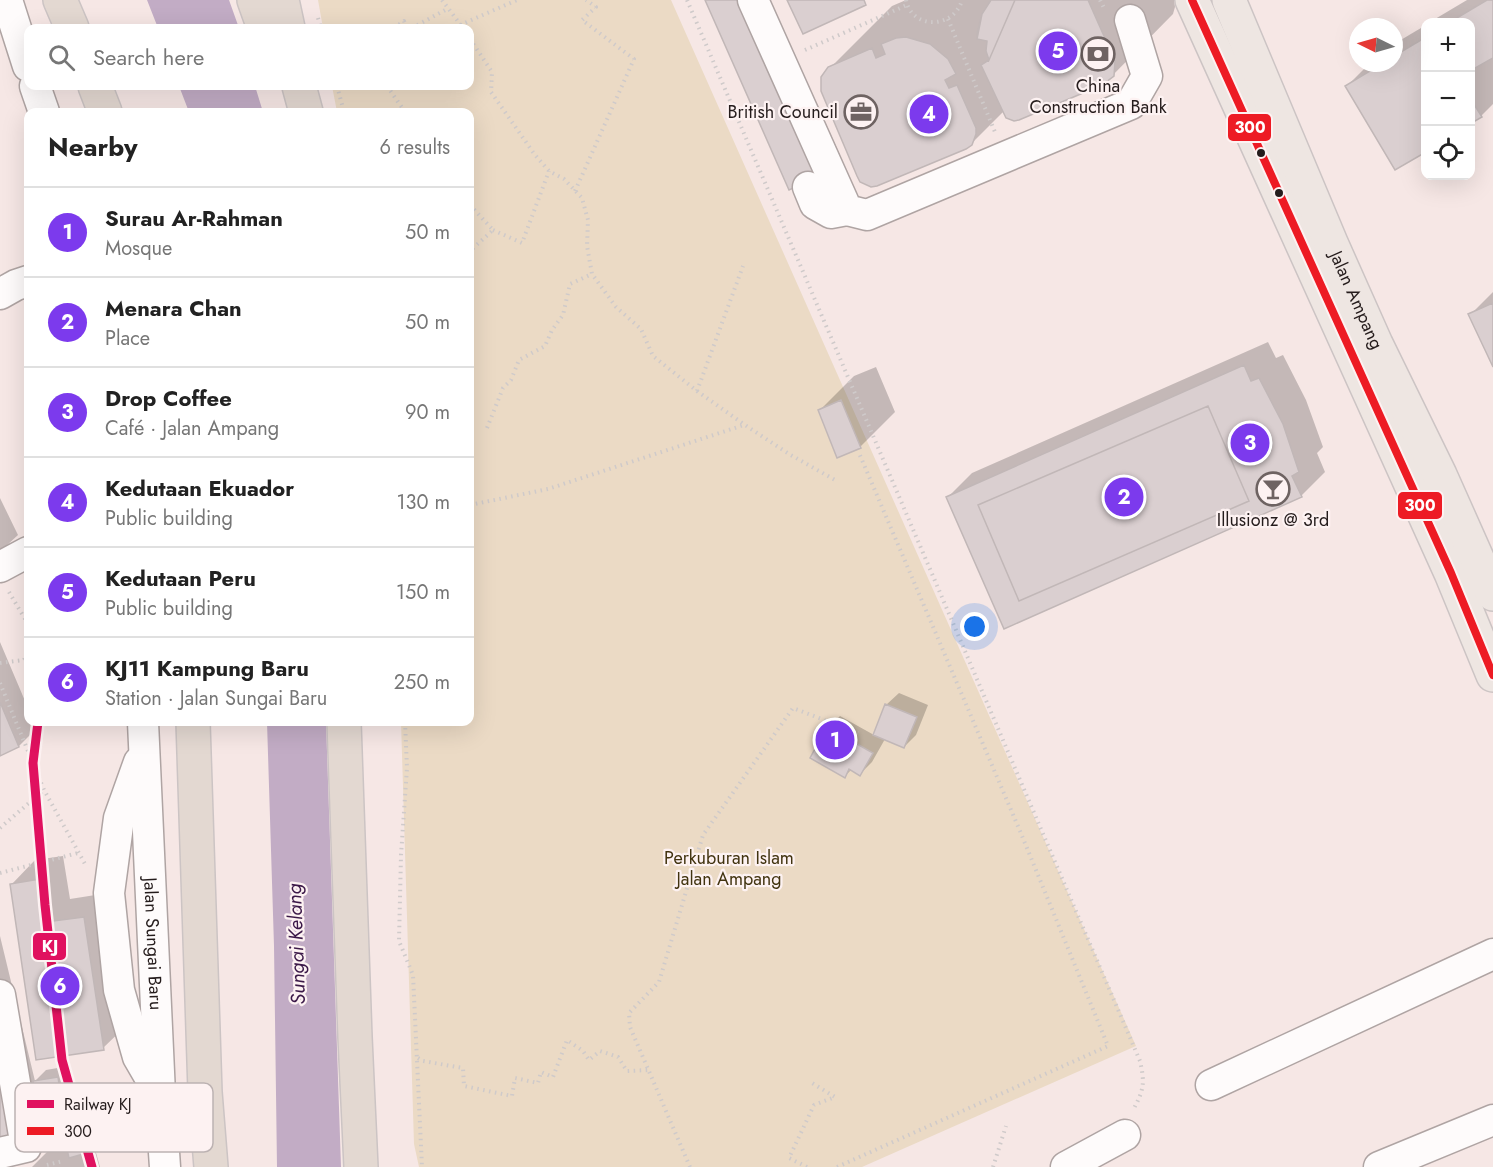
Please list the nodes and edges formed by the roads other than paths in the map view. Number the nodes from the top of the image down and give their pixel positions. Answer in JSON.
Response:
{"nodes":[{"id":1,"x":60,"y":0,"type":"edge"},
{"id":2,"x":254,"y":0,"type":"edge"},
{"id":3,"x":282,"y":0,"type":"edge"},
{"id":4,"x":753,"y":0,"type":"edge"},
{"id":5,"x":1192,"y":0,"type":"edge"},
{"id":6,"x":1229,"y":0,"type":"edge"},
{"id":7,"x":5,"y":3,"type":"edge"},
{"id":8,"x":1119,"y":20,"type":"road end"},
{"id":9,"x":70,"y":24,"type":"edge"},
{"id":10,"x":263,"y":24,"type":"edge"},
{"id":11,"x":287,"y":24,"type":"edge"},
{"id":12,"x":24,"y":55,"type":"edge"},
{"id":13,"x":36,"y":90,"type":"edge"},
{"id":14,"x":97,"y":90,"type":"edge"},
{"id":15,"x":278,"y":90,"type":"edge"},
{"id":16,"x":300,"y":90,"type":"edge"},
{"id":17,"x":43,"y":108,"type":"edge"},
{"id":18,"x":103,"y":108,"type":"edge"},
{"id":19,"x":282,"y":108,"type":"edge"},
{"id":20,"x":305,"y":108,"type":"edge"},
{"id":21,"x":808,"y":187,"type":"dead end"},
{"id":22,"x":847,"y":210,"type":"junction"},
{"id":23,"x":24,"y":283,"type":"edge"},
{"id":24,"x":0,"y":294,"type":"edge"},
{"id":25,"x":24,"y":556,"type":"edge"},
{"id":26,"x":2,"y":575,"type":"edge"},
{"id":27,"x":1493,"y":594,"type":"edge"},
{"id":28,"x":1493,"y":675,"type":"edge"},
{"id":29,"x":193,"y":726,"type":"edge"},
{"id":30,"x":344,"y":726,"type":"edge"},
{"id":31,"x":143,"y":734,"type":"edge"},
{"id":32,"x":1493,"y":954,"type":"edge"},
{"id":33,"x":0,"y":995,"type":"edge"},
{"id":34,"x":15,"y":1083,"type":"edge"},
{"id":35,"x":153,"y":1083,"type":"edge"},
{"id":36,"x":159,"y":1083,"type":"edge"},
{"id":37,"x":205,"y":1083,"type":"edge"},
{"id":38,"x":1211,"y":1086,"type":"dead end"},
{"id":39,"x":1493,"y":1120,"type":"edge"},
{"id":40,"x":1125,"y":1135,"type":"road end"},
{"id":41,"x":15,"y":1150,"type":"edge"},
{"id":42,"x":164,"y":1152,"type":"edge"},
{"id":43,"x":211,"y":1152,"type":"edge"},
{"id":44,"x":0,"y":1153,"type":"edge"},
{"id":45,"x":165,"y":1167,"type":"edge"},
{"id":46,"x":212,"y":1167,"type":"edge"},
{"id":47,"x":361,"y":1167,"type":"edge"},
{"id":48,"x":1066,"y":1167,"type":"edge"},
{"id":49,"x":1379,"y":1167,"type":"edge"}],
"edges":[{"from":1,"to":9,"type":"highway"},
{"from":2,"to":10,"type":"highway"},
{"from":3,"to":11,"type":"highway"},
{"from":4,"to":22,"type":"street"},
{"from":5,"to":28,"type":"main road","name":"Jalan Ampang"},
{"from":6,"to":27,"type":"main road","name":"Jalan Ampang"},
{"from":7,"to":12,"type":"street"},
{"from":8,"to":22,"type":"street"},
{"from":13,"to":17,"type":"street"},
{"from":14,"to":18,"type":"highway"},
{"from":15,"to":19,"type":"highway"},
{"from":16,"to":20,"type":"highway"},
{"from":21,"to":22,"type":"street"},
{"from":23,"to":24,"type":"street"},
{"from":25,"to":26,"type":"street"},
{"from":29,"to":37,"type":"highway"},
{"from":30,"to":47,"type":"highway"},
{"from":31,"to":35,"type":"street"},
{"from":31,"to":36,"type":"street","name":"Jalan Sungai Baru"},
{"from":32,"to":38,"type":"street"},
{"from":33,"to":34,"type":"street"},
{"from":39,"to":49,"type":"street"},
{"from":40,"to":48,"type":"street"},
{"from":41,"to":44,"type":"street"},
{"from":42,"to":45,"type":"street","name":"Jalan Sungai Baru"},
{"from":43,"to":46,"type":"highway"}]}
